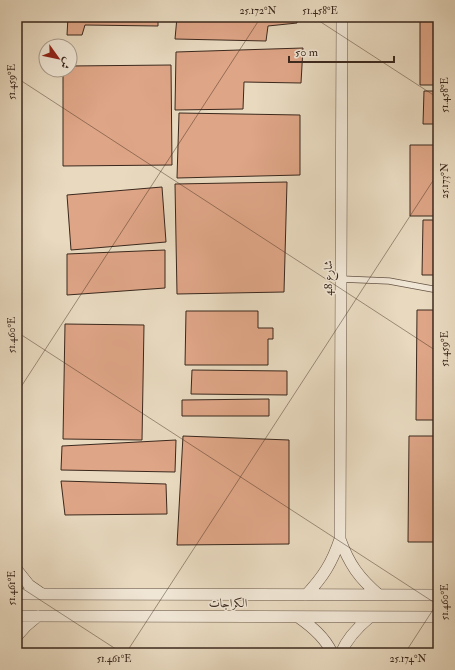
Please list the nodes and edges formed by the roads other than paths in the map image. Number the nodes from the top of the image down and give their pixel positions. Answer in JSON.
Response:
{"nodes":[{"id":1,"x":342,"y":17,"type":"edge"},
{"id":2,"x":341,"y":279,"type":"junction"},
{"id":3,"x":438,"y":290,"type":"edge"},
{"id":4,"x":340,"y":539,"type":"junction"},
{"id":5,"x":17,"y":570,"type":"edge"},
{"id":6,"x":17,"y":594,"type":"edge"},
{"id":7,"x":42,"y":594,"type":"junction"},
{"id":8,"x":306,"y":595,"type":"junction"},
{"id":9,"x":379,"y":595,"type":"junction"},
{"id":10,"x":438,"y":595,"type":"edge"},
{"id":11,"x":17,"y":616,"type":"edge"},
{"id":12,"x":38,"y":616,"type":"junction"},
{"id":13,"x":298,"y":617,"type":"junction"},
{"id":14,"x":370,"y":617,"type":"junction"},
{"id":15,"x":438,"y":617,"type":"edge"},
{"id":16,"x":17,"y":636,"type":"edge"},
{"id":17,"x":332,"y":653,"type":"edge"},
{"id":18,"x":341,"y":653,"type":"edge"}],
"edges":[{"from":1,"to":2,"type":"street","name":"شارع 48"},
{"from":2,"to":3,"type":"lane"},
{"from":2,"to":4,"type":"street","name":"شارع 48"},
{"from":4,"to":8,"type":"street","name":"شارع 48"},
{"from":4,"to":9,"type":"street","name":"شارع 48"},
{"from":5,"to":7,"type":"street"},
{"from":6,"to":7,"type":"street","name":"الكراجات"},
{"from":7,"to":8,"type":"street","name":"الكراجات"},
{"from":8,"to":9,"type":"street","name":"الكراجات"},
{"from":9,"to":10,"type":"street","name":"الكراجات"},
{"from":11,"to":12,"type":"street","name":"الكراجات"},
{"from":12,"to":13,"type":"street","name":"الكراجات"},
{"from":12,"to":16,"type":"street"},
{"from":13,"to":14,"type":"street","name":"الكراجات"},
{"from":13,"to":17,"type":"street"},
{"from":14,"to":15,"type":"street","name":"الكراجات"},
{"from":14,"to":18,"type":"street"}]}
